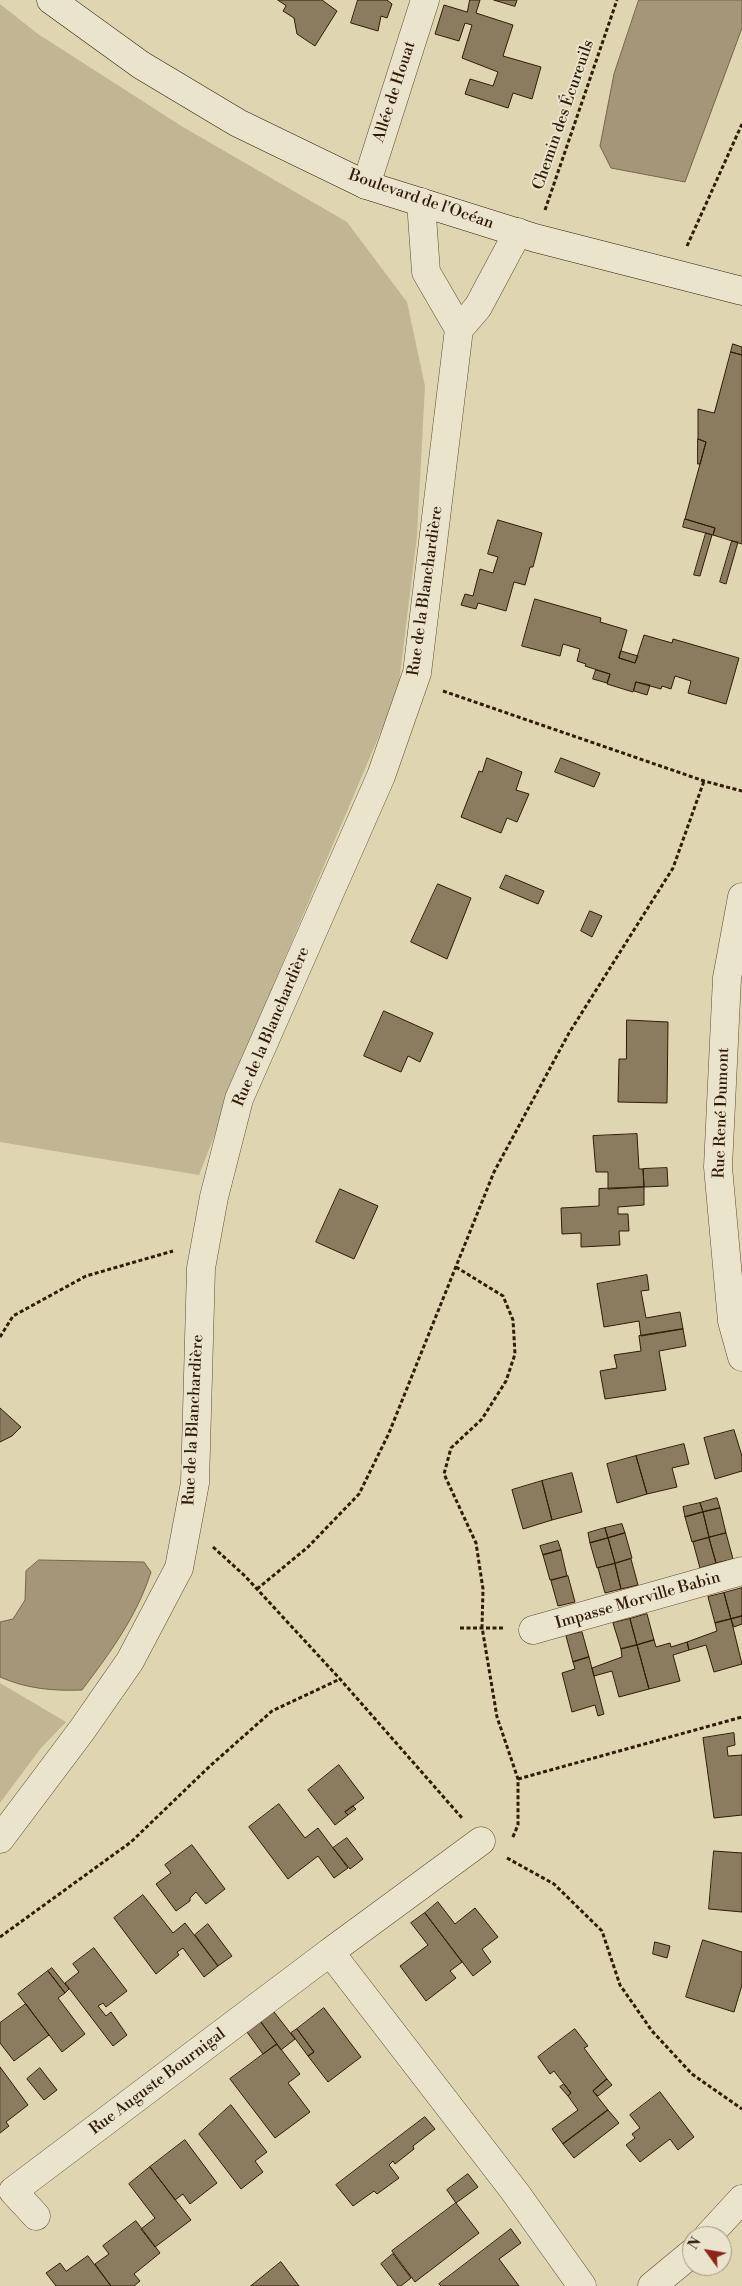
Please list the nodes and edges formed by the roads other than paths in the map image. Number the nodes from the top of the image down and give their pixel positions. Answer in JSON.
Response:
{"nodes":[{"id":1,"x":51,"y":0,"type":"edge"},
{"id":2,"x":425,"y":0,"type":"edge"},
{"id":3,"x":366,"y":185,"type":"junction"},
{"id":4,"x":421,"y":202,"type":"junction"},
{"id":5,"x":527,"y":235,"type":"junction"},
{"id":6,"x":742,"y":291,"type":"edge"},
{"id":7,"x":459,"y":329,"type":"junction"},
{"id":8,"x":742,"y":898,"type":"edge"},
{"id":9,"x":742,"y":1358,"type":"edge"},
{"id":10,"x":742,"y":1571,"type":"edge"},
{"id":11,"x":533,"y":1630,"type":"dead end"},
{"id":12,"x":0,"y":1839,"type":"edge"},
{"id":13,"x":482,"y":1840,"type":"road end"},
{"id":14,"x":330,"y":1952,"type":"junction"},
{"id":15,"x":742,"y":2198,"type":"edge"},
{"id":16,"x":36,"y":2216,"type":"dead end"},
{"id":17,"x":717,"y":2226,"type":"edge"},
{"id":18,"x":682,"y":2261,"type":"edge"},
{"id":19,"x":582,"y":2286,"type":"edge"},
{"id":20,"x":652,"y":2286,"type":"edge"}],
"edges":[{"from":1,"to":3,"type":"street","name":"Boulevard de l'Océan"},
{"from":2,"to":3,"type":"street","name":"Allée de Houat"},
{"from":3,"to":4,"type":"street","name":"Boulevard de l'Océan"},
{"from":4,"to":5,"type":"street","name":"Boulevard de l'Océan"},
{"from":4,"to":7,"type":"street"},
{"from":5,"to":6,"type":"street","name":"Boulevard de l'Océan"},
{"from":5,"to":7,"type":"street"},
{"from":7,"to":12,"type":"street","name":"Rue de la Blanchardière"},
{"from":8,"to":9,"type":"street","name":"Rue René Dumont"},
{"from":10,"to":11,"type":"street","name":"Impasse Morville Babin"},
{"from":13,"to":14,"type":"street","name":"Rue Auguste Bournigal"},
{"from":14,"to":16,"type":"street","name":"Rue Auguste Bournigal"},
{"from":14,"to":19,"type":"street"},
{"from":15,"to":17,"type":"street"},
{"from":18,"to":20,"type":"street"}]}
